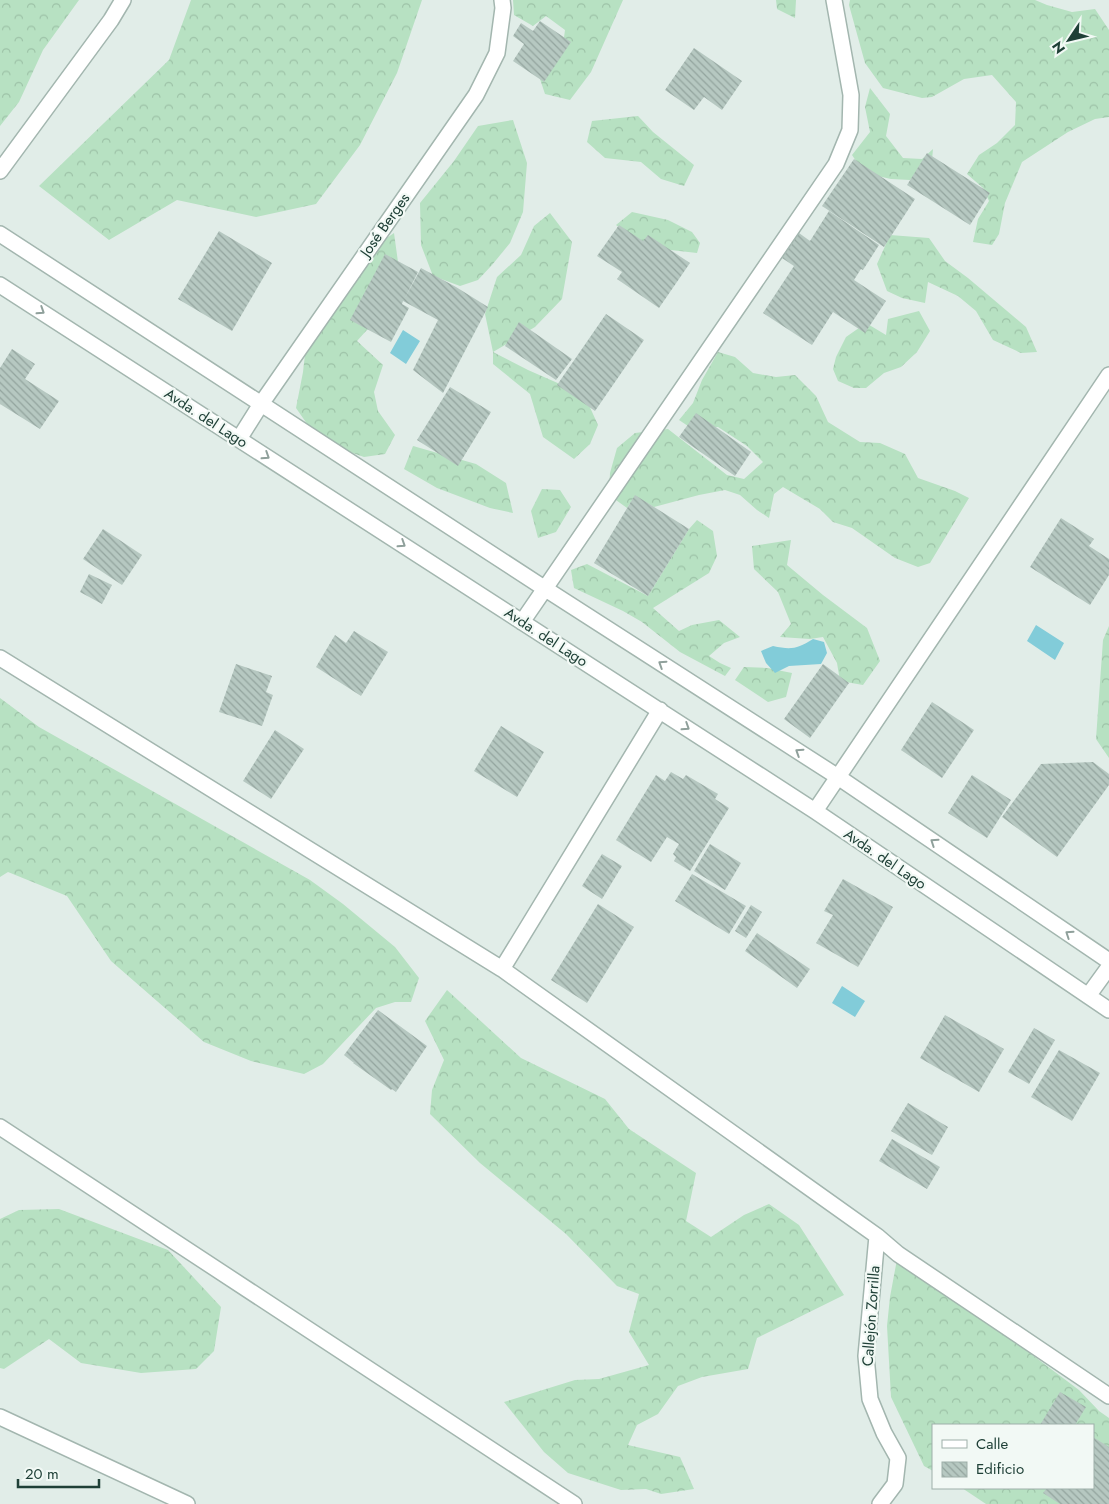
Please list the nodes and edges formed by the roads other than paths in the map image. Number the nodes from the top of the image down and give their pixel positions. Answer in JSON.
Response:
{"nodes":[{"id":1,"x":123,"y":0,"type":"edge"},
{"id":2,"x":502,"y":0,"type":"edge"},
{"id":3,"x":834,"y":0,"type":"edge"},
{"id":4,"x":0,"y":171,"type":"edge"},
{"id":5,"x":0,"y":234,"type":"edge"},
{"id":6,"x":0,"y":285,"type":"edge"},
{"id":7,"x":1109,"y":375,"type":"edge"},
{"id":8,"x":261,"y":404,"type":"junction"},
{"id":9,"x":239,"y":439,"type":"junction"},
{"id":10,"x":544,"y":588,"type":"junction"},
{"id":11,"x":522,"y":622,"type":"junction"},
{"id":12,"x":0,"y":658,"type":"edge"},
{"id":13,"x":660,"y":710,"type":"junction"},
{"id":14,"x":838,"y":777,"type":"junction"},
{"id":15,"x":816,"y":811,"type":"junction"},
{"id":16,"x":1109,"y":961,"type":"edge"},
{"id":17,"x":1109,"y":967,"type":"edge"},
{"id":18,"x":502,"y":969,"type":"junction"},
{"id":19,"x":1088,"y":996,"type":"junction"},
{"id":20,"x":1109,"y":1010,"type":"edge"},
{"id":21,"x":0,"y":1127,"type":"edge"},
{"id":22,"x":877,"y":1236,"type":"junction"},
{"id":23,"x":1109,"y":1396,"type":"edge"},
{"id":24,"x":0,"y":1417,"type":"edge"},
{"id":25,"x":187,"y":1504,"type":"edge"},
{"id":26,"x":574,"y":1504,"type":"edge"},
{"id":27,"x":880,"y":1504,"type":"edge"}],
"edges":[{"from":1,"to":4,"type":"street"},
{"from":2,"to":8,"type":"street","name":"José Berges"},
{"from":3,"to":10,"type":"street"},
{"from":5,"to":8,"type":"street"},
{"from":6,"to":9,"type":"street","name":"Avda. del Lago","one_way":true},
{"from":7,"to":14,"type":"street"},
{"from":8,"to":9,"type":"street","name":"José Berges"},
{"from":8,"to":10,"type":"street"},
{"from":9,"to":11,"type":"street","name":"Avda. del Lago","one_way":true},
{"from":10,"to":11,"type":"street"},
{"from":14,"to":10,"type":"street","one_way":true},
{"from":11,"to":13,"type":"street","name":"Avda. del Lago"},
{"from":12,"to":18,"type":"street"},
{"from":13,"to":15,"type":"street","name":"Avda. del Lago","one_way":true},
{"from":13,"to":18,"type":"street"},
{"from":14,"to":15,"type":"street"},
{"from":16,"to":14,"type":"street","one_way":true},
{"from":15,"to":19,"type":"street","name":"Avda. del Lago"},
{"from":17,"to":19,"type":"street"},
{"from":18,"to":22,"type":"street"},
{"from":19,"to":20,"type":"street","name":"Avda. del Lago"},
{"from":21,"to":26,"type":"street"},
{"from":22,"to":23,"type":"street"},
{"from":22,"to":27,"type":"street","name":"Callejón Zorrilla"},
{"from":24,"to":25,"type":"street"}]}
